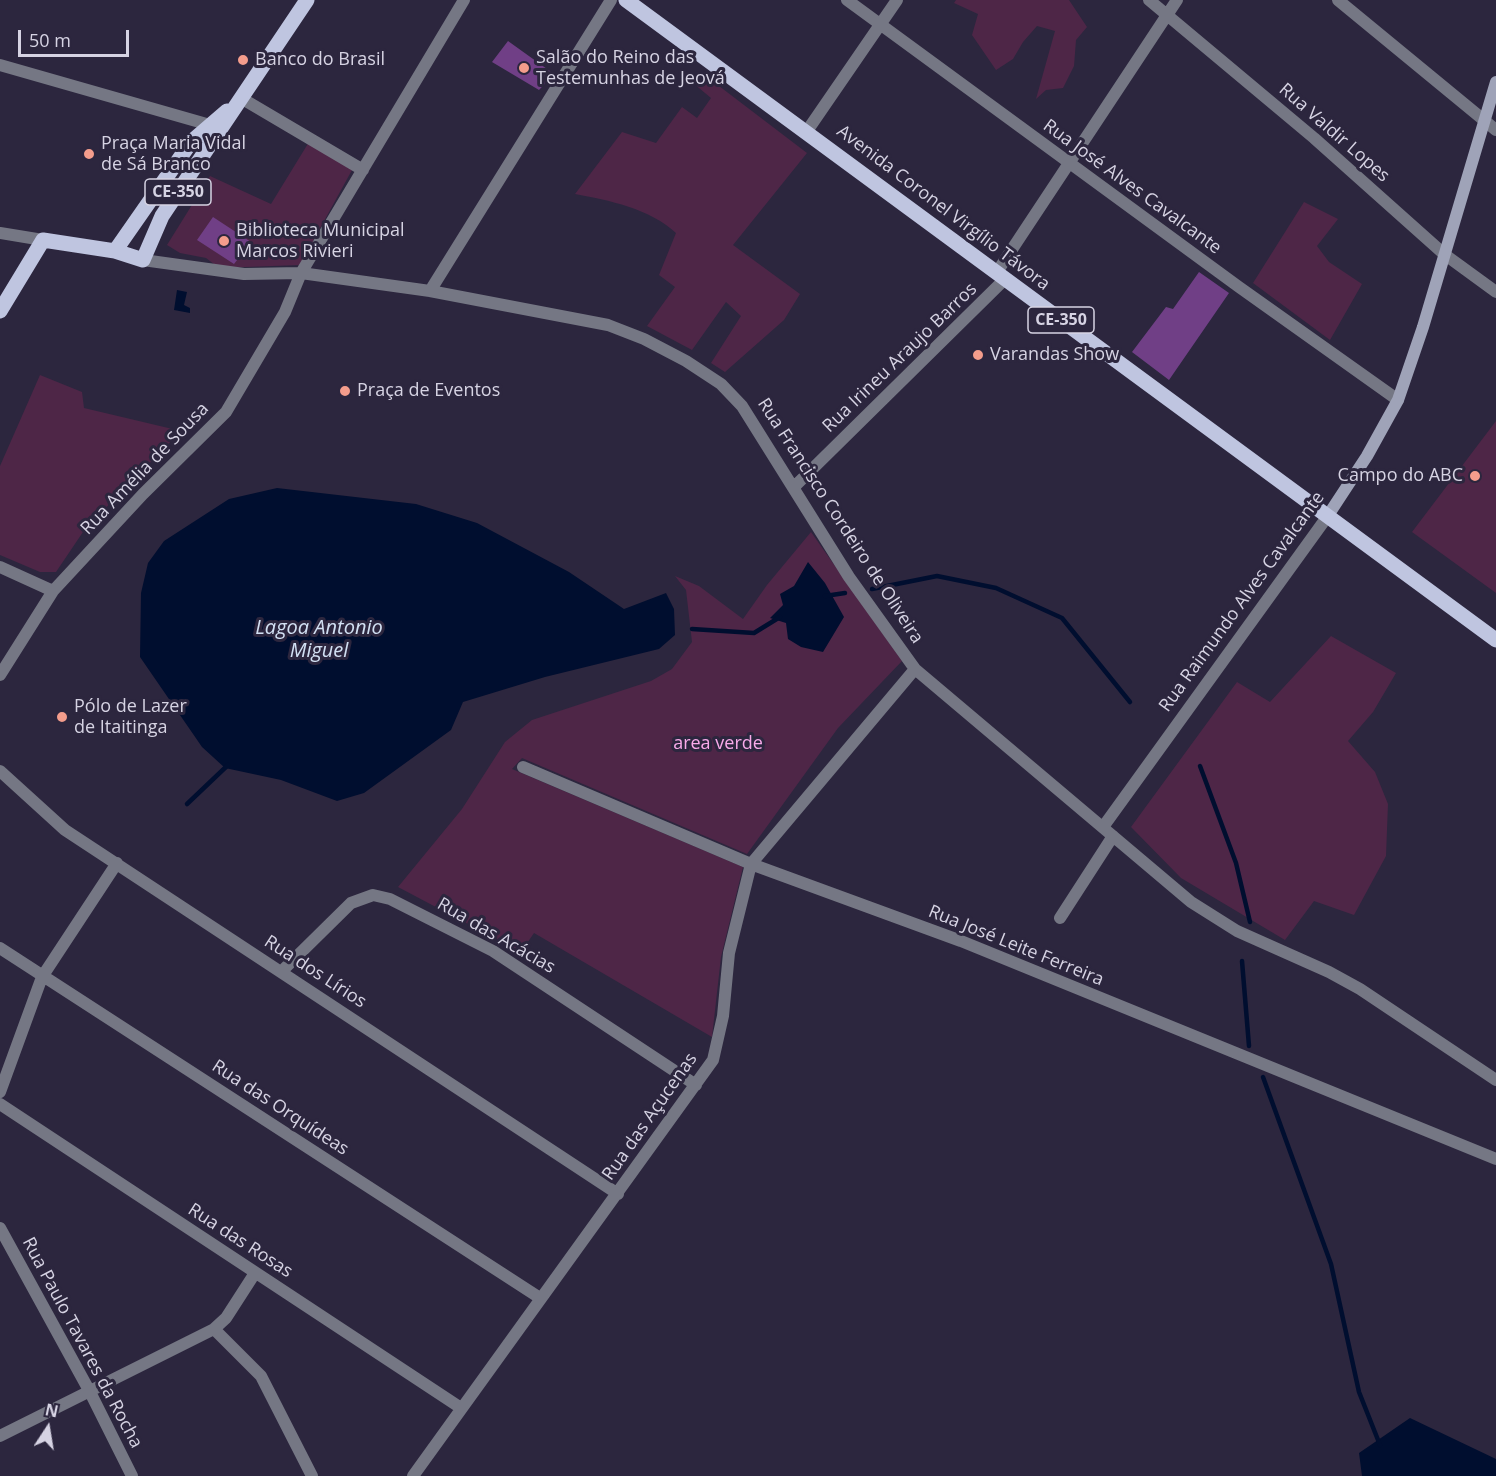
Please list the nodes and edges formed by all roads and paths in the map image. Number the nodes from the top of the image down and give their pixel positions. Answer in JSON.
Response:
{"nodes":[{"id":1,"x":307,"y":0,"type":"edge"},
{"id":2,"x":465,"y":0,"type":"edge"},
{"id":3,"x":611,"y":0,"type":"edge"},
{"id":4,"x":626,"y":0,"type":"edge"},
{"id":5,"x":847,"y":0,"type":"edge"},
{"id":6,"x":897,"y":0,"type":"edge"},
{"id":7,"x":1149,"y":0,"type":"edge"},
{"id":8,"x":1177,"y":0,"type":"edge"},
{"id":9,"x":1338,"y":0,"type":"edge"},
{"id":10,"x":1166,"y":14,"type":"junction"},
{"id":11,"x":880,"y":24,"type":"junction"},
{"id":12,"x":0,"y":65,"type":"edge"},
{"id":13,"x":1496,"y":82,"type":"edge"},
{"id":14,"x":237,"y":103,"type":"junction"},
{"id":15,"x":1486,"y":122,"type":"junction"},
{"id":16,"x":216,"y":126,"type":"junction"},
{"id":17,"x":1496,"y":130,"type":"edge"},
{"id":18,"x":807,"y":131,"type":"junction"},
{"id":19,"x":1070,"y":163,"type":"junction"},
{"id":20,"x":363,"y":170,"type":"junction"},
{"id":21,"x":0,"y":232,"type":"edge"},
{"id":22,"x":43,"y":240,"type":"junction"},
{"id":23,"x":115,"y":251,"type":"junction"},
{"id":24,"x":1444,"y":254,"type":"junction"},
{"id":25,"x":143,"y":260,"type":"junction"},
{"id":26,"x":301,"y":273,"type":"junction"},
{"id":27,"x":1001,"y":276,"type":"junction"},
{"id":28,"x":430,"y":291,"type":"junction"},
{"id":29,"x":1496,"y":292,"type":"edge"},
{"id":30,"x":0,"y":311,"type":"edge"},
{"id":31,"x":1398,"y":400,"type":"junction"},
{"id":32,"x":794,"y":487,"type":"junction"},
{"id":33,"x":1327,"y":516,"type":"junction"},
{"id":34,"x":0,"y":567,"type":"edge"},
{"id":35,"x":53,"y":591,"type":"junction"},
{"id":36,"x":1496,"y":640,"type":"edge"},
{"id":37,"x":915,"y":669,"type":"junction"},
{"id":38,"x":0,"y":675,"type":"edge"},
{"id":39,"x":523,"y":767,"type":"dead end"},
{"id":40,"x":0,"y":771,"type":"edge"},
{"id":41,"x":1103,"y":827,"type":"junction"},
{"id":42,"x":1113,"y":836,"type":"junction"},
{"id":43,"x":117,"y":863,"type":"junction"},
{"id":44,"x":751,"y":864,"type":"junction"},
{"id":45,"x":1060,"y":918,"type":"dead end"},
{"id":46,"x":0,"y":948,"type":"edge"},
{"id":47,"x":282,"y":971,"type":"junction"},
{"id":48,"x":42,"y":977,"type":"junction"},
{"id":49,"x":1496,"y":1080,"type":"edge"},
{"id":50,"x":696,"y":1085,"type":"junction"},
{"id":51,"x":0,"y":1092,"type":"edge"},
{"id":52,"x":0,"y":1104,"type":"edge"},
{"id":53,"x":1496,"y":1159,"type":"edge"},
{"id":54,"x":618,"y":1194,"type":"junction"},
{"id":55,"x":0,"y":1228,"type":"edge"},
{"id":56,"x":255,"y":1273,"type":"junction"},
{"id":57,"x":540,"y":1298,"type":"junction"},
{"id":58,"x":214,"y":1329,"type":"junction"},
{"id":59,"x":90,"y":1392,"type":"junction"},
{"id":60,"x":461,"y":1408,"type":"junction"},
{"id":61,"x":0,"y":1436,"type":"edge"},
{"id":62,"x":132,"y":1476,"type":"edge"},
{"id":63,"x":312,"y":1476,"type":"edge"},
{"id":64,"x":413,"y":1476,"type":"edge"}],
"edges":[{"from":1,"to":14,"type":"main road"},
{"from":2,"to":20,"type":"street","name":"Rua Amélia de Sousa"},
{"from":3,"to":28,"type":"street"},
{"from":4,"to":18,"type":"main road","name":"Avenida Coronel Virgílio Távora","number":"CE-350"},
{"from":5,"to":11,"type":"street","name":"Rua José Alves Cavalcante"},
{"from":6,"to":11,"type":"street"},
{"from":7,"to":10,"type":"street","name":"Rua Valdir Lopes"},
{"from":8,"to":10,"type":"street","name":"Rua Irineu Araujo Barros"},
{"from":9,"to":15,"type":"street"},
{"from":10,"to":19,"type":"street","name":"Rua Irineu Araujo Barros"},
{"from":10,"to":24,"type":"street","name":"Rua Valdir Lopes"},
{"from":11,"to":18,"type":"street"},
{"from":11,"to":19,"type":"street","name":"Rua José Alves Cavalcante"},
{"from":12,"to":16,"type":"street"},
{"from":13,"to":15,"type":"street","name":"Rua Raimundo Alves Cavalcante"},
{"from":14,"to":16,"type":"main road"},
{"from":14,"to":20,"type":"street"},
{"from":15,"to":17,"type":"street"},
{"from":15,"to":24,"type":"street","name":"Rua Raimundo Alves Cavalcante"},
{"from":16,"to":23,"type":"main road","number":"CE-350"},
{"from":16,"to":25,"type":"main road","number":"CE-350"},
{"from":18,"to":27,"type":"main road","name":"Avenida Coronel Virgílio Távora","number":"CE-350"},
{"from":19,"to":27,"type":"street","name":"Rua Irineu Araujo Barros"},
{"from":19,"to":31,"type":"street","name":"Rua José Alves Cavalcante"},
{"from":20,"to":26,"type":"street","name":"Rua Amélia de Sousa"},
{"from":21,"to":22,"type":"street"},
{"from":22,"to":23,"type":"main road","name":"Rua Francisco Cordeiro de Oliveira"},
{"from":22,"to":30,"type":"main road"},
{"from":23,"to":25,"type":"main road","name":"Rua Francisco Cordeiro de Oliveira"},
{"from":24,"to":29,"type":"street","name":"Rua Valdir Lopes"},
{"from":24,"to":31,"type":"street","name":"Rua Raimundo Alves Cavalcante"},
{"from":25,"to":26,"type":"street","name":"Rua Francisco Cordeiro de Oliveira"},
{"from":26,"to":28,"type":"street","name":"Rua Francisco Cordeiro de Oliveira"},
{"from":26,"to":35,"type":"street","name":"Rua Amélia de Sousa"},
{"from":27,"to":32,"type":"street","name":"Rua Irineu Araujo Barros"},
{"from":27,"to":33,"type":"main road","name":"Avenida Coronel Virgílio Távora","number":"CE-350"},
{"from":28,"to":32,"type":"street","name":"Rua Francisco Cordeiro de Oliveira"},
{"from":31,"to":33,"type":"street","name":"Rua Raimundo Alves Cavalcante"},
{"from":32,"to":37,"type":"street","name":"Rua Francisco Cordeiro de Oliveira"},
{"from":33,"to":36,"type":"main road","name":"Avenida Coronel Virgílio Távora","number":"CE-350"},
{"from":33,"to":41,"type":"street","name":"Rua Raimundo Alves Cavalcante"},
{"from":34,"to":35,"type":"street"},
{"from":35,"to":38,"type":"street","name":"Rua Amélia de Sousa"},
{"from":37,"to":41,"type":"street","name":"Rua Francisco Cordeiro de Oliveira"},
{"from":37,"to":44,"type":"street","name":"Rua das Açucenas"},
{"from":39,"to":44,"type":"street","name":"Rua José Leite Ferreira"},
{"from":40,"to":43,"type":"street","name":"Rua dos Lírios"},
{"from":41,"to":42,"type":"street","name":"Rua Francisco Cordeiro de Oliveira"},
{"from":42,"to":45,"type":"street"},
{"from":42,"to":49,"type":"street","name":"Rua Francisco Cordeiro de Oliveira"},
{"from":43,"to":47,"type":"street","name":"Rua dos Lírios"},
{"from":43,"to":48,"type":"street"},
{"from":44,"to":50,"type":"street","name":"Rua das Açucenas"},
{"from":44,"to":53,"type":"street","name":"Rua José Leite Ferreira"},
{"from":46,"to":48,"type":"street","name":"Rua das Orquídeas"},
{"from":47,"to":50,"type":"street","name":"Rua das Acácias"},
{"from":47,"to":54,"type":"street","name":"Rua dos Lírios"},
{"from":48,"to":51,"type":"street"},
{"from":48,"to":57,"type":"street","name":"Rua das Orquídeas"},
{"from":50,"to":54,"type":"street","name":"Rua das Açucenas"},
{"from":52,"to":56,"type":"street","name":"Rua das Rosas"},
{"from":54,"to":57,"type":"street","name":"Rua das Açucenas"},
{"from":55,"to":59,"type":"street","name":"Rua Paulo Tavares da Rocha"},
{"from":56,"to":58,"type":"street"},
{"from":56,"to":60,"type":"street","name":"Rua das Rosas"},
{"from":57,"to":60,"type":"street","name":"Rua das Açucenas"},
{"from":58,"to":59,"type":"street"},
{"from":58,"to":63,"type":"street"},
{"from":59,"to":61,"type":"street"},
{"from":59,"to":62,"type":"street","name":"Rua Paulo Tavares da Rocha"},
{"from":60,"to":64,"type":"street","name":"Rua das Açucenas"}]}
